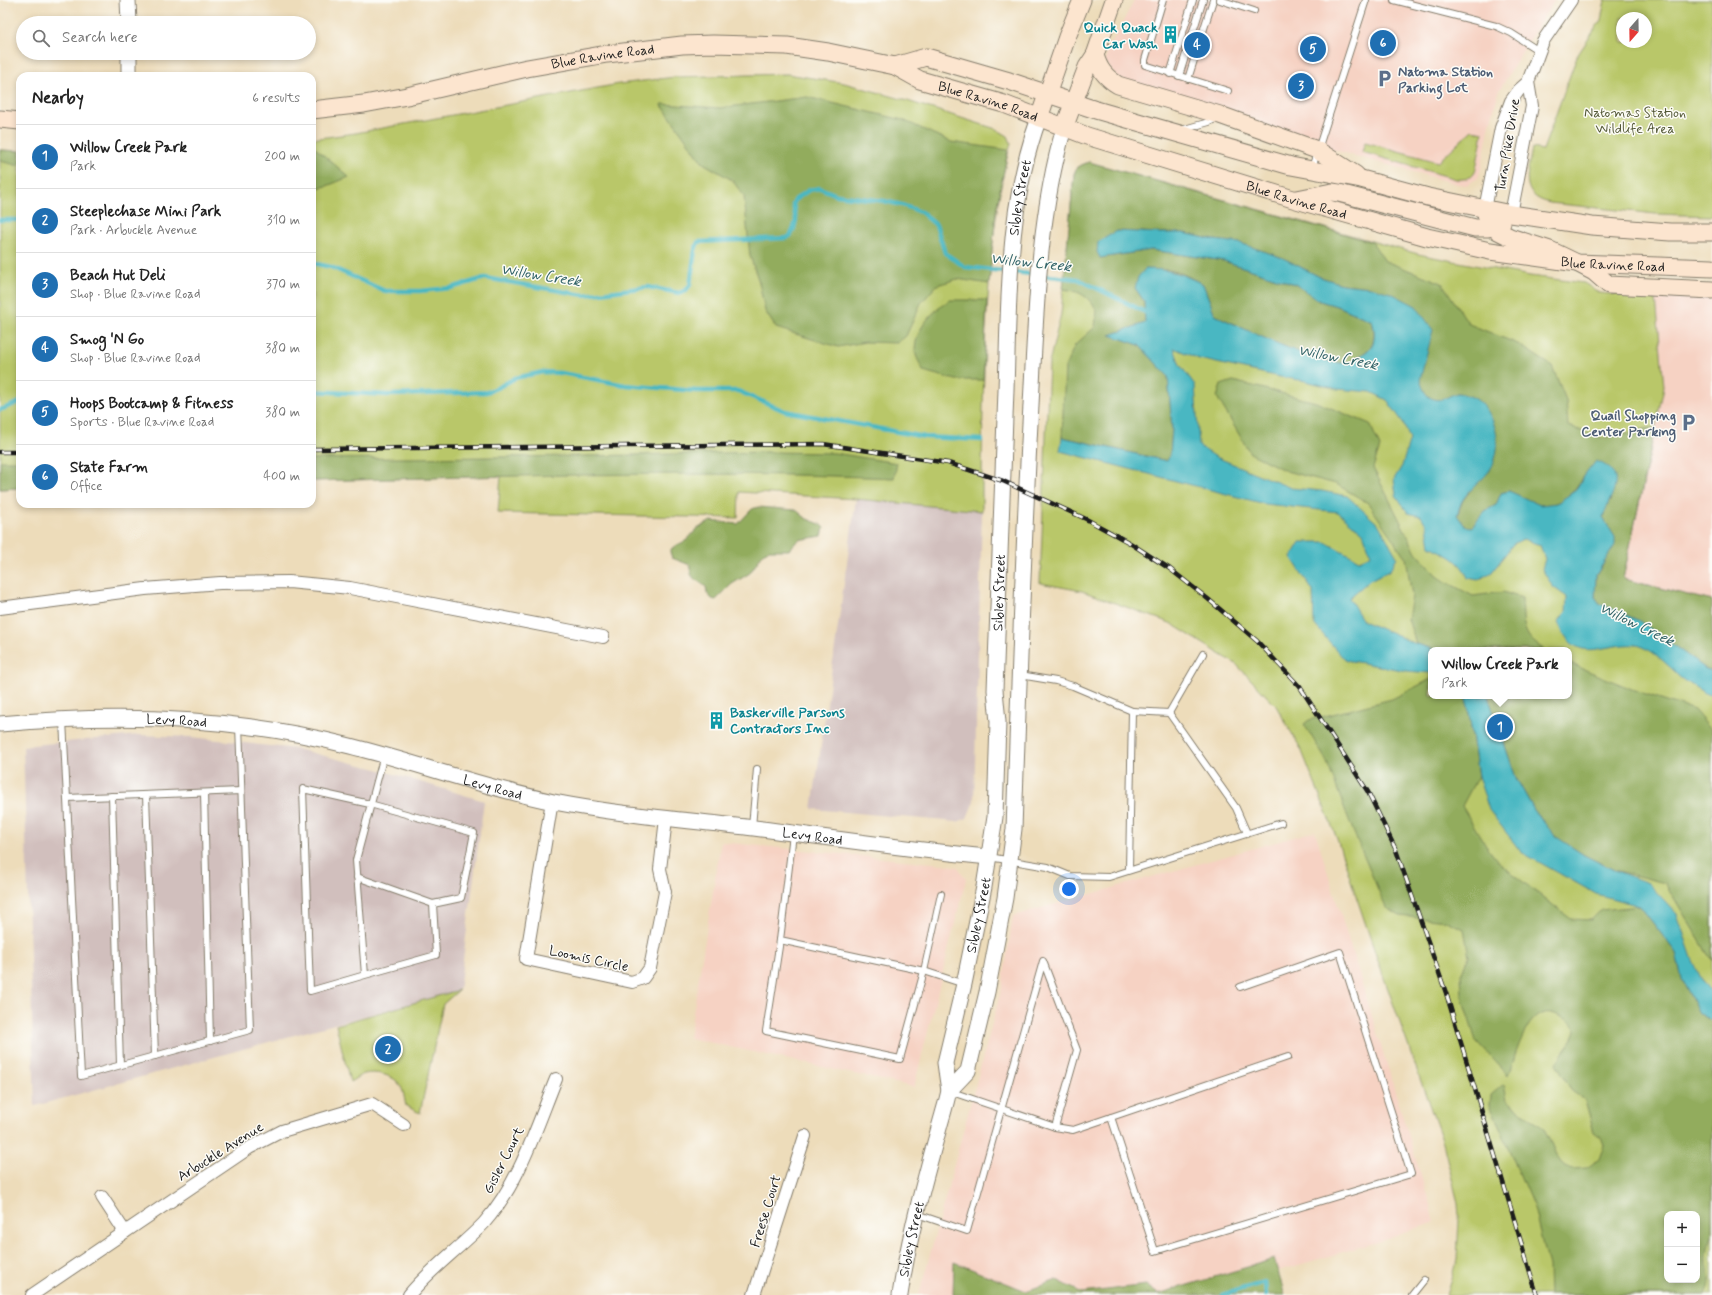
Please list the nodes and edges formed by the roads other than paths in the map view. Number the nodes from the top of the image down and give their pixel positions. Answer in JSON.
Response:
{"nodes":[{"id":1,"x":128,"y":0,"type":"edge"},
{"id":2,"x":1082,"y":0,"type":"edge"},
{"id":3,"x":1114,"y":0,"type":"edge"},
{"id":4,"x":1163,"y":0,"type":"edge"},
{"id":5,"x":1193,"y":0,"type":"edge"},
{"id":6,"x":1208,"y":0,"type":"edge"},
{"id":7,"x":1220,"y":0,"type":"edge"},
{"id":8,"x":1366,"y":0,"type":"edge"},
{"id":9,"x":1394,"y":0,"type":"edge"},
{"id":10,"x":1571,"y":0,"type":"edge"},
{"id":11,"x":1254,"y":11,"type":"dead end"},
{"id":12,"x":129,"y":16,"type":"edge"},
{"id":13,"x":1539,"y":51,"type":"junction"},
{"id":14,"x":1095,"y":55,"type":"junction"},
{"id":15,"x":129,"y":60,"type":"edge"},
{"id":16,"x":895,"y":66,"type":"junction"},
{"id":17,"x":129,"y":72,"type":"edge"},
{"id":18,"x":1170,"y":74,"type":"junction"},
{"id":19,"x":1179,"y":76,"type":"junction"},
{"id":20,"x":1188,"y":79,"type":"junction"},
{"id":21,"x":1528,"y":82,"type":"junction"},
{"id":22,"x":1228,"y":91,"type":"dead end"},
{"id":23,"x":1047,"y":94,"type":"junction"},
{"id":24,"x":1073,"y":102,"type":"junction"},
{"id":25,"x":316,"y":109,"type":"edge"},
{"id":26,"x":1220,"y":115,"type":"junction"},
{"id":27,"x":1039,"y":118,"type":"junction"},
{"id":28,"x":0,"y":119,"type":"edge"},
{"id":29,"x":16,"y":121,"type":"edge"},
{"id":30,"x":1064,"y":128,"type":"junction"},
{"id":31,"x":1172,"y":132,"type":"junction"},
{"id":32,"x":1317,"y":150,"type":"junction"},
{"id":33,"x":1312,"y":170,"type":"junction"},
{"id":34,"x":1361,"y":179,"type":"junction"},
{"id":35,"x":1292,"y":199,"type":"junction"},
{"id":36,"x":1486,"y":208,"type":"junction"},
{"id":37,"x":1511,"y":214,"type":"junction"},
{"id":38,"x":1493,"y":227,"type":"junction"},
{"id":39,"x":1712,"y":232,"type":"edge"},
{"id":40,"x":1577,"y":263,"type":"junction"},
{"id":41,"x":1712,"y":268,"type":"edge"},
{"id":42,"x":1712,"y":290,"type":"edge"},
{"id":43,"x":0,"y":608,"type":"edge"},
{"id":44,"x":603,"y":637,"type":"dead end"},
{"id":45,"x":1203,"y":654,"type":"dead end"},
{"id":46,"x":1020,"y":675,"type":"junction"},
{"id":47,"x":1132,"y":711,"type":"junction"},
{"id":48,"x":1169,"y":713,"type":"junction"},
{"id":49,"x":63,"y":718,"type":"junction"},
{"id":50,"x":0,"y":724,"type":"edge"},
{"id":51,"x":239,"y":725,"type":"junction"},
{"id":52,"x":384,"y":755,"type":"junction"},
{"id":53,"x":757,"y":769,"type":"dead end"},
{"id":54,"x":241,"y":791,"type":"junction"},
{"id":55,"x":204,"y":793,"type":"junction"},
{"id":56,"x":146,"y":795,"type":"junction"},
{"id":57,"x":112,"y":796,"type":"junction"},
{"id":58,"x":67,"y":798,"type":"junction"},
{"id":59,"x":552,"y":801,"type":"junction"},
{"id":60,"x":370,"y":804,"type":"junction"},
{"id":61,"x":666,"y":819,"type":"junction"},
{"id":62,"x":1281,"y":822,"type":"dead end"},
{"id":63,"x":752,"y":828,"type":"junction"},
{"id":64,"x":793,"y":833,"type":"junction"},
{"id":65,"x":1247,"y":833,"type":"junction"},
{"id":66,"x":989,"y":857,"type":"junction"},
{"id":67,"x":1011,"y":860,"type":"junction"},
{"id":68,"x":1129,"y":869,"type":"junction"},
{"id":69,"x":357,"y":877,"type":"junction"},
{"id":70,"x":941,"y":894,"type":"dead end"},
{"id":71,"x":433,"y":904,"type":"junction"},
{"id":72,"x":780,"y":940,"type":"junction"},
{"id":73,"x":924,"y":971,"type":"junction"},
{"id":74,"x":365,"y":975,"type":"junction"},
{"id":75,"x":964,"y":984,"type":"junction"},
{"id":76,"x":1240,"y":987,"type":"dead end"},
{"id":77,"x":210,"y":1041,"type":"junction"},
{"id":78,"x":155,"y":1056,"type":"junction"},
{"id":79,"x":1288,"y":1057,"type":"dead end"},
{"id":80,"x":120,"y":1065,"type":"junction"},
{"id":81,"x":556,"y":1079,"type":"dead end"},
{"id":82,"x":949,"y":1091,"type":"junction"},
{"id":83,"x":1002,"y":1110,"type":"junction"},
{"id":84,"x":1111,"y":1117,"type":"junction"},
{"id":85,"x":404,"y":1126,"type":"dead end"},
{"id":86,"x":1055,"y":1127,"type":"junction"},
{"id":87,"x":804,"y":1136,"type":"dead end"},
{"id":88,"x":102,"y":1197,"type":"dead end"},
{"id":89,"x":916,"y":1213,"type":"junction"},
{"id":90,"x":125,"y":1232,"type":"junction"},
{"id":91,"x":1424,"y":1280,"type":"dead end"},
{"id":92,"x":32,"y":1295,"type":"edge"},
{"id":93,"x":409,"y":1295,"type":"edge"},
{"id":94,"x":754,"y":1295,"type":"edge"},
{"id":95,"x":900,"y":1295,"type":"edge"},
{"id":96,"x":1412,"y":1295,"type":"edge"}],
"edges":[{"from":1,"to":12,"type":"street"},
{"from":2,"to":23,"type":"main road","name":"Sibley Street"},
{"from":3,"to":14,"type":"main road","name":"Sibley Street"},
{"from":4,"to":18,"type":"lane"},
{"from":5,"to":18,"type":"lane"},
{"from":6,"to":19,"type":"lane"},
{"from":6,"to":20,"type":"lane"},
{"from":7,"to":11,"type":"lane"},
{"from":8,"to":32,"type":"lane"},
{"from":9,"to":13,"type":"lane"},
{"from":10,"to":13,"type":"street","name":"Turn Pike Drive"},
{"from":13,"to":21,"type":"street","name":"Turn Pike Drive"},
{"from":14,"to":24,"type":"main road","name":"Sibley Street"},
{"from":14,"to":26,"type":"main road"},
{"from":15,"to":17,"type":"street"},
{"from":16,"to":23,"type":"main road","name":"Blue Ravine Road"},
{"from":16,"to":25,"type":"main road","name":"Blue Ravine Road"},
{"from":16,"to":27,"type":"main road","name":"Blue Ravine Road"},
{"from":18,"to":19,"type":"lane"},
{"from":19,"to":20,"type":"lane"},
{"from":20,"to":22,"type":"lane"},
{"from":21,"to":36,"type":"street","name":"Turn Pike Drive"},
{"from":21,"to":37,"type":"street","name":"Turn Pike Drive"},
{"from":23,"to":24,"type":"main road","name":"Blue Ravine Road"},
{"from":23,"to":27,"type":"main road","name":"Sibley Street"},
{"from":24,"to":30,"type":"main road","name":"Sibley Street"},
{"from":24,"to":31,"type":"main road","name":"Blue Ravine Road"},
{"from":26,"to":31,"type":"lane"},
{"from":26,"to":32,"type":"main road"},
{"from":27,"to":30,"type":"main road","name":"Blue Ravine Road"},
{"from":27,"to":66,"type":"street","name":"Sibley Street"},
{"from":28,"to":29,"type":"main road"},
{"from":30,"to":35,"type":"main road","name":"Blue Ravine Road"},
{"from":30,"to":46,"type":"street","name":"Sibley Street"},
{"from":31,"to":33,"type":"main road","name":"Blue Ravine Road"},
{"from":32,"to":33,"type":"lane"},
{"from":32,"to":34,"type":"main road"},
{"from":33,"to":34,"type":"main road","name":"Blue Ravine Road"},
{"from":34,"to":36,"type":"main road","name":"Blue Ravine Road"},
{"from":35,"to":38,"type":"main road"},
{"from":35,"to":40,"type":"main road","name":"Blue Ravine Road"},
{"from":36,"to":37,"type":"main road","name":"Blue Ravine Road"},
{"from":36,"to":38,"type":"main road"},
{"from":37,"to":38,"type":"main road"},
{"from":37,"to":39,"type":"main road","name":"Blue Ravine Road"},
{"from":38,"to":40,"type":"main road"},
{"from":40,"to":41,"type":"main road","name":"Blue Ravine Road"},
{"from":40,"to":42,"type":"main road"},
{"from":43,"to":44,"type":"street"},
{"from":45,"to":48,"type":"lane"},
{"from":46,"to":47,"type":"lane"},
{"from":46,"to":67,"type":"street","name":"Sibley Street"},
{"from":47,"to":48,"type":"lane"},
{"from":47,"to":68,"type":"lane"},
{"from":48,"to":65,"type":"lane"},
{"from":49,"to":50,"type":"street","name":"Levy Road"},
{"from":49,"to":51,"type":"street","name":"Levy Road"},
{"from":49,"to":58,"type":"lane"},
{"from":51,"to":52,"type":"street","name":"Levy Road"},
{"from":51,"to":54,"type":"lane"},
{"from":52,"to":59,"type":"street","name":"Levy Road"},
{"from":52,"to":60,"type":"lane"},
{"from":53,"to":63,"type":"lane"},
{"from":54,"to":55,"type":"lane"},
{"from":54,"to":77,"type":"lane"},
{"from":55,"to":56,"type":"lane"},
{"from":55,"to":77,"type":"lane"},
{"from":56,"to":57,"type":"lane"},
{"from":56,"to":78,"type":"lane"},
{"from":57,"to":58,"type":"lane"},
{"from":57,"to":80,"type":"lane"},
{"from":58,"to":80,"type":"lane"},
{"from":59,"to":61,"type":"street","name":"Levy Road"},
{"from":59,"to":61,"type":"street","name":"Loomis Circle"},
{"from":60,"to":69,"type":"lane"},
{"from":60,"to":71,"type":"lane"},
{"from":60,"to":74,"type":"lane"},
{"from":61,"to":63,"type":"street","name":"Levy Road"},
{"from":62,"to":65,"type":"lane"},
{"from":63,"to":64,"type":"street","name":"Levy Road"},
{"from":64,"to":66,"type":"street","name":"Levy Road"},
{"from":64,"to":72,"type":"lane"},
{"from":65,"to":68,"type":"lane"},
{"from":66,"to":67,"type":"lane"},
{"from":66,"to":75,"type":"street","name":"Sibley Street"},
{"from":67,"to":68,"type":"lane"},
{"from":67,"to":82,"type":"street","name":"Sibley Street"},
{"from":69,"to":71,"type":"lane"},
{"from":69,"to":74,"type":"lane"},
{"from":70,"to":73,"type":"lane"},
{"from":71,"to":74,"type":"lane"},
{"from":72,"to":73,"type":"lane"},
{"from":72,"to":73,"type":"lane"},
{"from":73,"to":75,"type":"lane"},
{"from":75,"to":82,"type":"street","name":"Sibley Street"},
{"from":76,"to":84,"type":"lane"},
{"from":77,"to":78,"type":"lane"},
{"from":78,"to":80,"type":"lane"},
{"from":79,"to":84,"type":"lane"},
{"from":81,"to":93,"type":"street","name":"Gisler Court"},
{"from":82,"to":83,"type":"lane"},
{"from":82,"to":89,"type":"street","name":"Sibley Street"},
{"from":83,"to":86,"type":"lane"},
{"from":83,"to":86,"type":"lane"},
{"from":83,"to":89,"type":"lane"},
{"from":84,"to":86,"type":"lane"},
{"from":85,"to":90,"type":"street","name":"Arbuckle Avenue"},
{"from":87,"to":94,"type":"street","name":"Freese Court"},
{"from":88,"to":90,"type":"street"},
{"from":89,"to":95,"type":"street","name":"Sibley Street"},
{"from":90,"to":92,"type":"street","name":"Arbuckle Avenue"},
{"from":91,"to":96,"type":"lane"}]}
